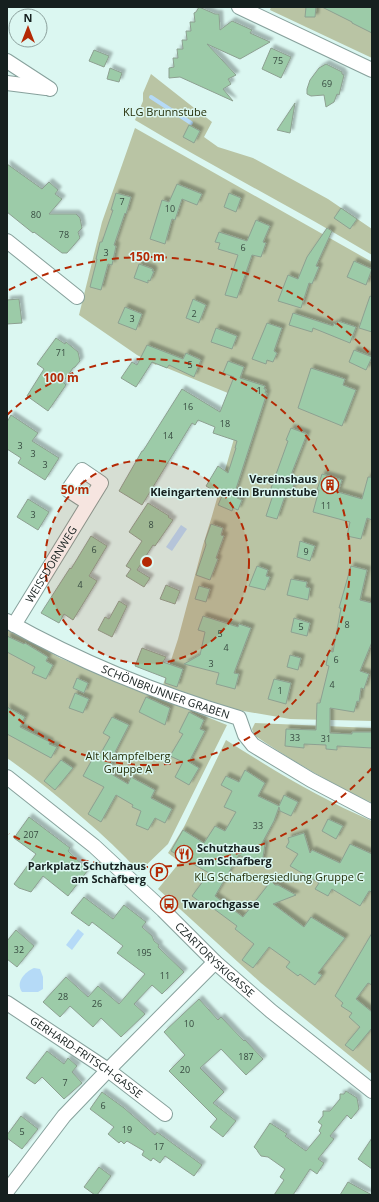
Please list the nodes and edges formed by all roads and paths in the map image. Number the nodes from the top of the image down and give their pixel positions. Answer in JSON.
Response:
{"nodes":[{"id":1,"x":239,"y":7,"type":"edge"},
{"id":2,"x":7,"y":61,"type":"edge"},
{"id":3,"x":372,"y":70,"type":"edge"},
{"id":4,"x":7,"y":83,"type":"edge"},
{"id":5,"x":7,"y":241,"type":"edge"},
{"id":6,"x":77,"y":297,"type":"dead end"},
{"id":7,"x":88,"y":503,"type":"dead end"},
{"id":8,"x":10,"y":623,"type":"edge"},
{"id":9,"x":7,"y":777,"type":"edge"},
{"id":10,"x":372,"y":812,"type":"edge"},
{"id":11,"x":215,"y":962,"type":"junction"},
{"id":12,"x":7,"y":1002,"type":"edge"},
{"id":13,"x":108,"y":1070,"type":"junction"},
{"id":14,"x":372,"y":1091,"type":"edge"},
{"id":15,"x":165,"y":1114,"type":"dead end"},
{"id":16,"x":7,"y":1190,"type":"edge"}],
"edges":[{"from":1,"to":3,"type":"street"},
{"from":2,"to":4,"type":"street"},
{"from":5,"to":6,"type":"street"},
{"from":7,"to":8,"type":"street","name":"WEISSDORNWEG"},
{"from":8,"to":10,"type":"street","name":"SCHÖNBRUNNER GRABEN"},
{"from":9,"to":11,"type":"street","name":"CZARTORYSKIGASSE"},
{"from":11,"to":13,"type":"street"},
{"from":11,"to":14,"type":"street","name":"CZARTORYSKIGASSE"},
{"from":12,"to":13,"type":"street","name":"GERHARD-FRITSCH-GASSE"},
{"from":13,"to":15,"type":"street","name":"GERHARD-FRITSCH-GASSE"},
{"from":13,"to":16,"type":"street"}]}
